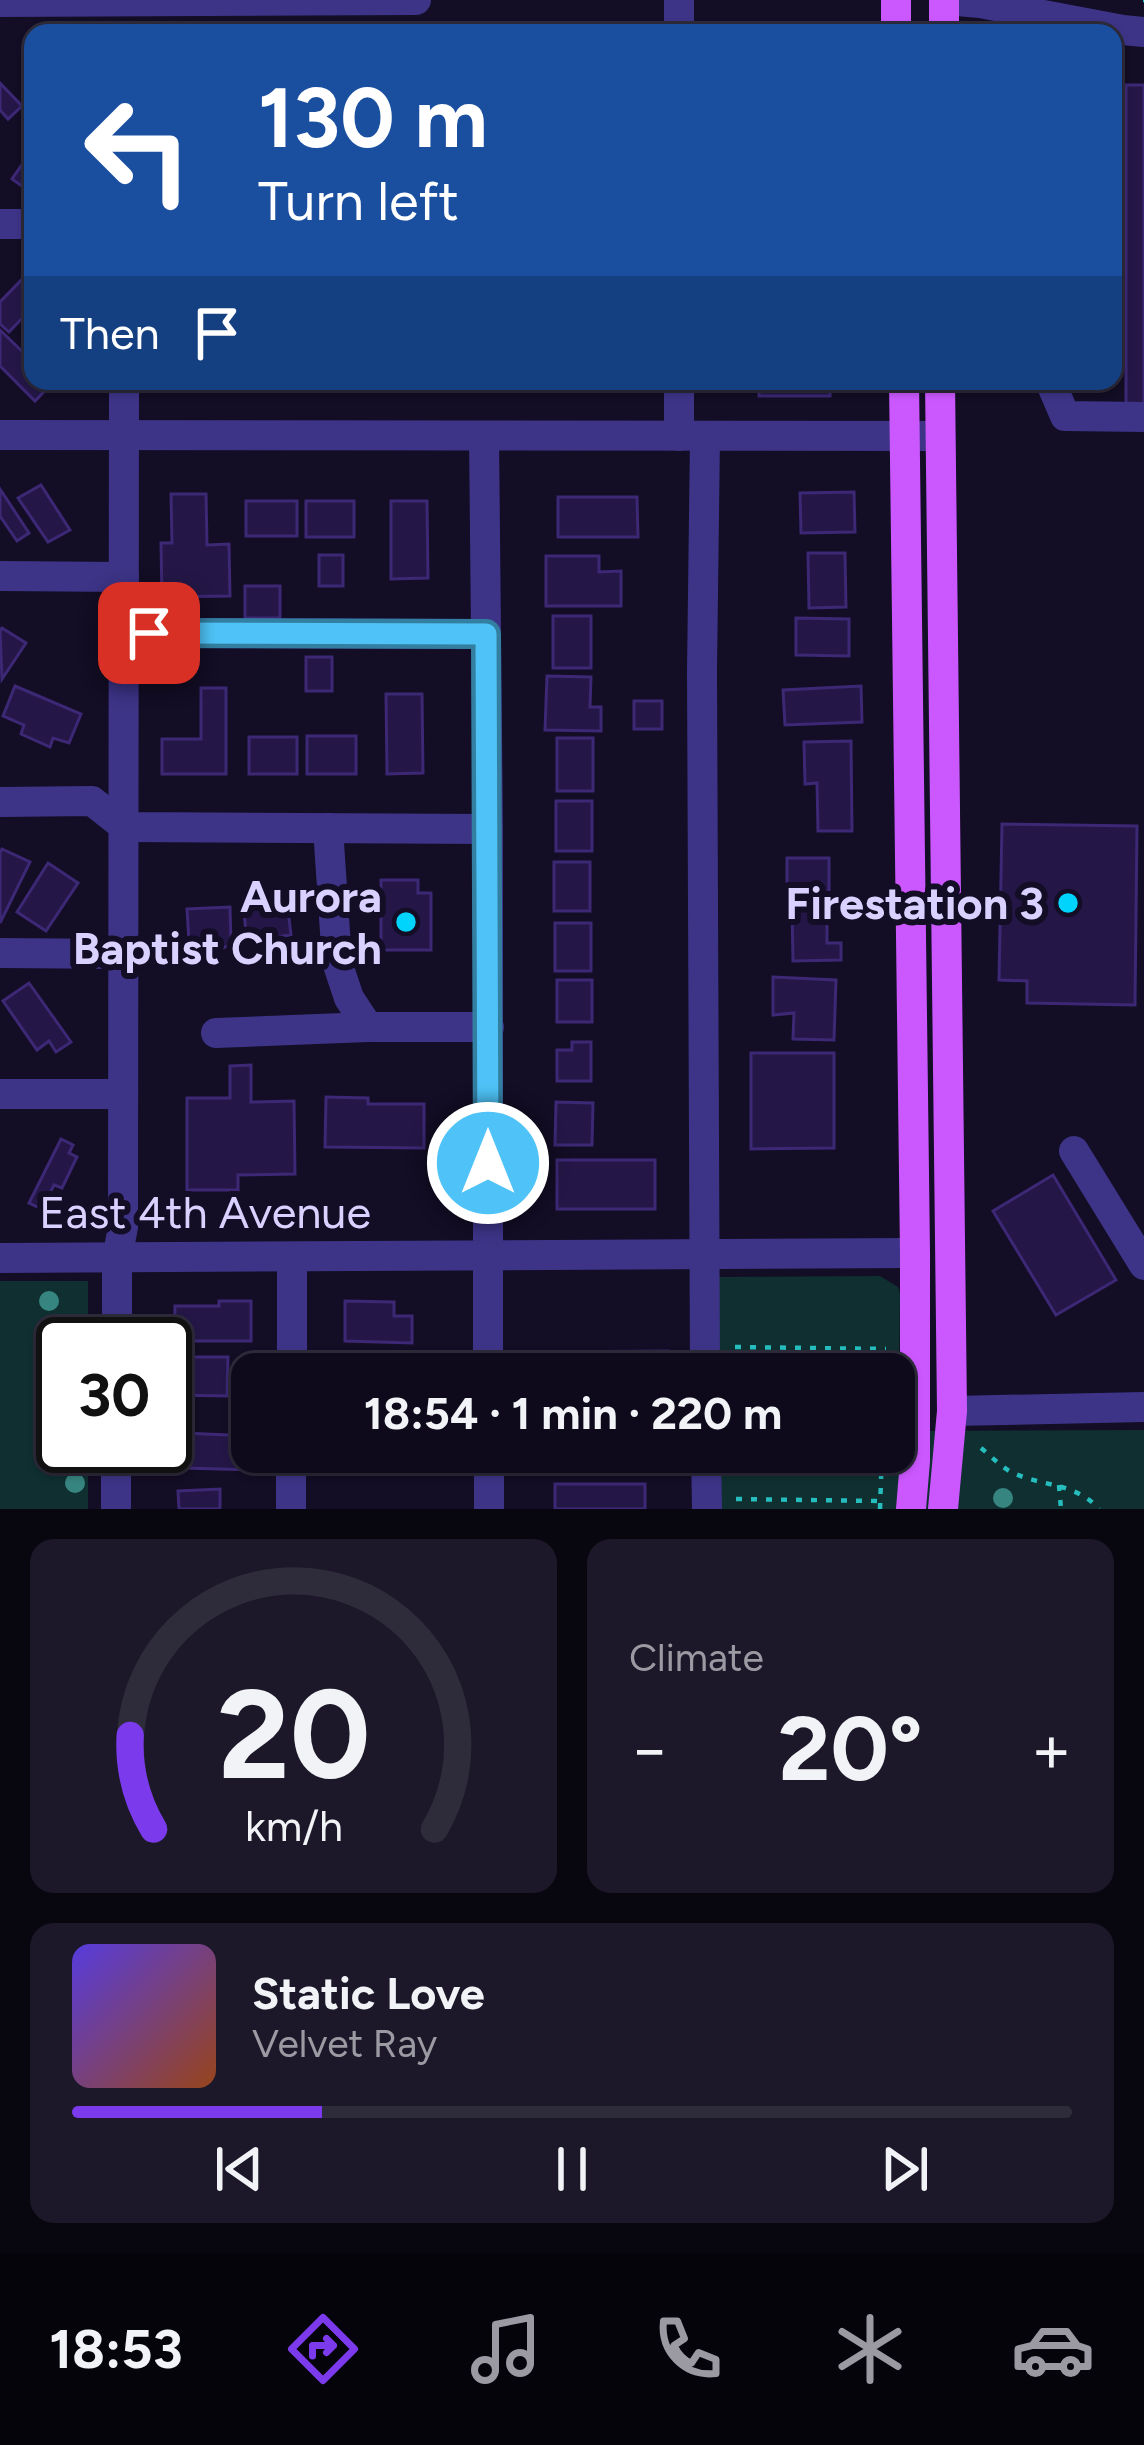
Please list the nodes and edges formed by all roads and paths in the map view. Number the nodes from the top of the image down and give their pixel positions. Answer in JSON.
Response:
{"nodes":[{"id":1,"x":416,"y":0,"type":"edge"},
{"id":2,"x":945,"y":0,"type":"edge"},
{"id":3,"x":129,"y":1,"type":"edge"},
{"id":4,"x":0,"y":2,"type":"edge"},
{"id":5,"x":1104,"y":13,"type":"edge"},
{"id":6,"x":1144,"y":32,"type":"edge"},
{"id":7,"x":124,"y":390,"type":"edge"},
{"id":8,"x":681,"y":390,"type":"edge"},
{"id":9,"x":904,"y":390,"type":"edge"},
{"id":10,"x":940,"y":390,"type":"edge"},
{"id":11,"x":1054,"y":390,"type":"edge"},
{"id":12,"x":1144,"y":417,"type":"edge"},
{"id":13,"x":0,"y":435,"type":"edge"},
{"id":14,"x":124,"y":436,"type":"junction"},
{"id":15,"x":484,"y":436,"type":"junction"},
{"id":16,"x":692,"y":436,"type":"junction"},
{"id":17,"x":905,"y":436,"type":"junction"},
{"id":18,"x":939,"y":436,"type":"junction"},
{"id":19,"x":0,"y":576,"type":"edge"},
{"id":20,"x":124,"y":577,"type":"junction"},
{"id":21,"x":124,"y":633,"type":"junction"},
{"id":22,"x":486,"y":634,"type":"junction"},
{"id":23,"x":0,"y":802,"type":"edge"},
{"id":24,"x":125,"y":827,"type":"junction"},
{"id":25,"x":328,"y":828,"type":"junction"},
{"id":26,"x":488,"y":829,"type":"junction"},
{"id":27,"x":0,"y":953,"type":"edge"},
{"id":28,"x":123,"y":954,"type":"junction"},
{"id":29,"x":368,"y":1027,"type":"junction"},
{"id":30,"x":489,"y":1027,"type":"junction"},
{"id":31,"x":216,"y":1033,"type":"dead end"},
{"id":32,"x":0,"y":1094,"type":"edge"},
{"id":33,"x":121,"y":1094,"type":"junction"},
{"id":34,"x":1074,"y":1151,"type":"dead end"},
{"id":35,"x":703,"y":1253,"type":"junction"},
{"id":36,"x":915,"y":1253,"type":"junction"},
{"id":37,"x":488,"y":1254,"type":"junction"},
{"id":38,"x":292,"y":1256,"type":"junction"},
{"id":39,"x":0,"y":1258,"type":"edge"},
{"id":40,"x":117,"y":1259,"type":"junction"},
{"id":41,"x":1144,"y":1265,"type":"edge"},
{"id":42,"x":117,"y":1317,"type":"edge"},
{"id":43,"x":886,"y":1349,"type":"dead end"},
{"id":44,"x":292,"y":1353,"type":"edge"},
{"id":45,"x":488,"y":1353,"type":"edge"},
{"id":46,"x":704,"y":1353,"type":"edge"},
{"id":47,"x":820,"y":1353,"type":"edge"},
{"id":48,"x":1144,"y":1407,"type":"edge"},
{"id":49,"x":952,"y":1411,"type":"junction"},
{"id":50,"x":981,"y":1448,"type":"dead end"},
{"id":51,"x":116,"y":1473,"type":"edge"},
{"id":52,"x":292,"y":1473,"type":"edge"},
{"id":53,"x":489,"y":1473,"type":"edge"},
{"id":54,"x":706,"y":1473,"type":"edge"},
{"id":55,"x":881,"y":1473,"type":"edge"},
{"id":56,"x":1059,"y":1485,"type":"junction"},
{"id":57,"x":706,"y":1504,"type":"edge"},
{"id":58,"x":880,"y":1505,"type":"edge"},
{"id":59,"x":116,"y":1509,"type":"edge"},
{"id":60,"x":291,"y":1509,"type":"edge"},
{"id":61,"x":489,"y":1509,"type":"edge"},
{"id":62,"x":910,"y":1509,"type":"edge"},
{"id":63,"x":943,"y":1509,"type":"edge"},
{"id":64,"x":1061,"y":1509,"type":"edge"},
{"id":65,"x":1099,"y":1509,"type":"edge"}],
"edges":[{"from":1,"to":3,"type":"street"},
{"from":2,"to":5,"type":"street"},
{"from":3,"to":4,"type":"street"},
{"from":5,"to":6,"type":"street"},
{"from":7,"to":14,"type":"street"},
{"from":8,"to":16,"type":"street"},
{"from":9,"to":17,"type":"main road"},
{"from":10,"to":18,"type":"main road"},
{"from":11,"to":12,"type":"street"},
{"from":13,"to":14,"type":"street"},
{"from":14,"to":15,"type":"street"},
{"from":14,"to":20,"type":"street"},
{"from":15,"to":16,"type":"street"},
{"from":15,"to":22,"type":"street"},
{"from":16,"to":17,"type":"street"},
{"from":16,"to":35,"type":"street"},
{"from":17,"to":18,"type":"street"},
{"from":17,"to":36,"type":"main road"},
{"from":18,"to":49,"type":"main road"},
{"from":19,"to":20,"type":"street"},
{"from":20,"to":21,"type":"street"},
{"from":21,"to":22,"type":"street"},
{"from":21,"to":24,"type":"street"},
{"from":22,"to":26,"type":"street"},
{"from":23,"to":24,"type":"street"},
{"from":24,"to":25,"type":"street"},
{"from":24,"to":28,"type":"street"},
{"from":25,"to":26,"type":"street"},
{"from":25,"to":29,"type":"street"},
{"from":26,"to":30,"type":"street"},
{"from":27,"to":28,"type":"street"},
{"from":28,"to":33,"type":"street"},
{"from":29,"to":30,"type":"street"},
{"from":29,"to":31,"type":"street"},
{"from":30,"to":37,"type":"street"},
{"from":32,"to":33,"type":"street"},
{"from":33,"to":40,"type":"street"},
{"from":34,"to":41,"type":"street"},
{"from":35,"to":36,"type":"street","name":"East 4th Avenue"},
{"from":35,"to":37,"type":"street","name":"East 4th Avenue"},
{"from":35,"to":46,"type":"street"},
{"from":36,"to":62,"type":"main road"},
{"from":37,"to":38,"type":"street","name":"East 4th Avenue"},
{"from":37,"to":45,"type":"street"},
{"from":38,"to":40,"type":"street","name":"East 4th Avenue"},
{"from":38,"to":44,"type":"street"},
{"from":39,"to":40,"type":"street","name":"East 4th Avenue"},
{"from":40,"to":42,"type":"street"},
{"from":43,"to":47,"type":"path"},
{"from":48,"to":49,"type":"street"},
{"from":49,"to":63,"type":"main road"},
{"from":50,"to":56,"type":"path"},
{"from":51,"to":59,"type":"street"},
{"from":52,"to":60,"type":"street"},
{"from":53,"to":61,"type":"street"},
{"from":54,"to":57,"type":"street"},
{"from":55,"to":58,"type":"path"},
{"from":56,"to":64,"type":"path"},
{"from":56,"to":65,"type":"path"},
{"from":57,"to":58,"type":"path"}]}
